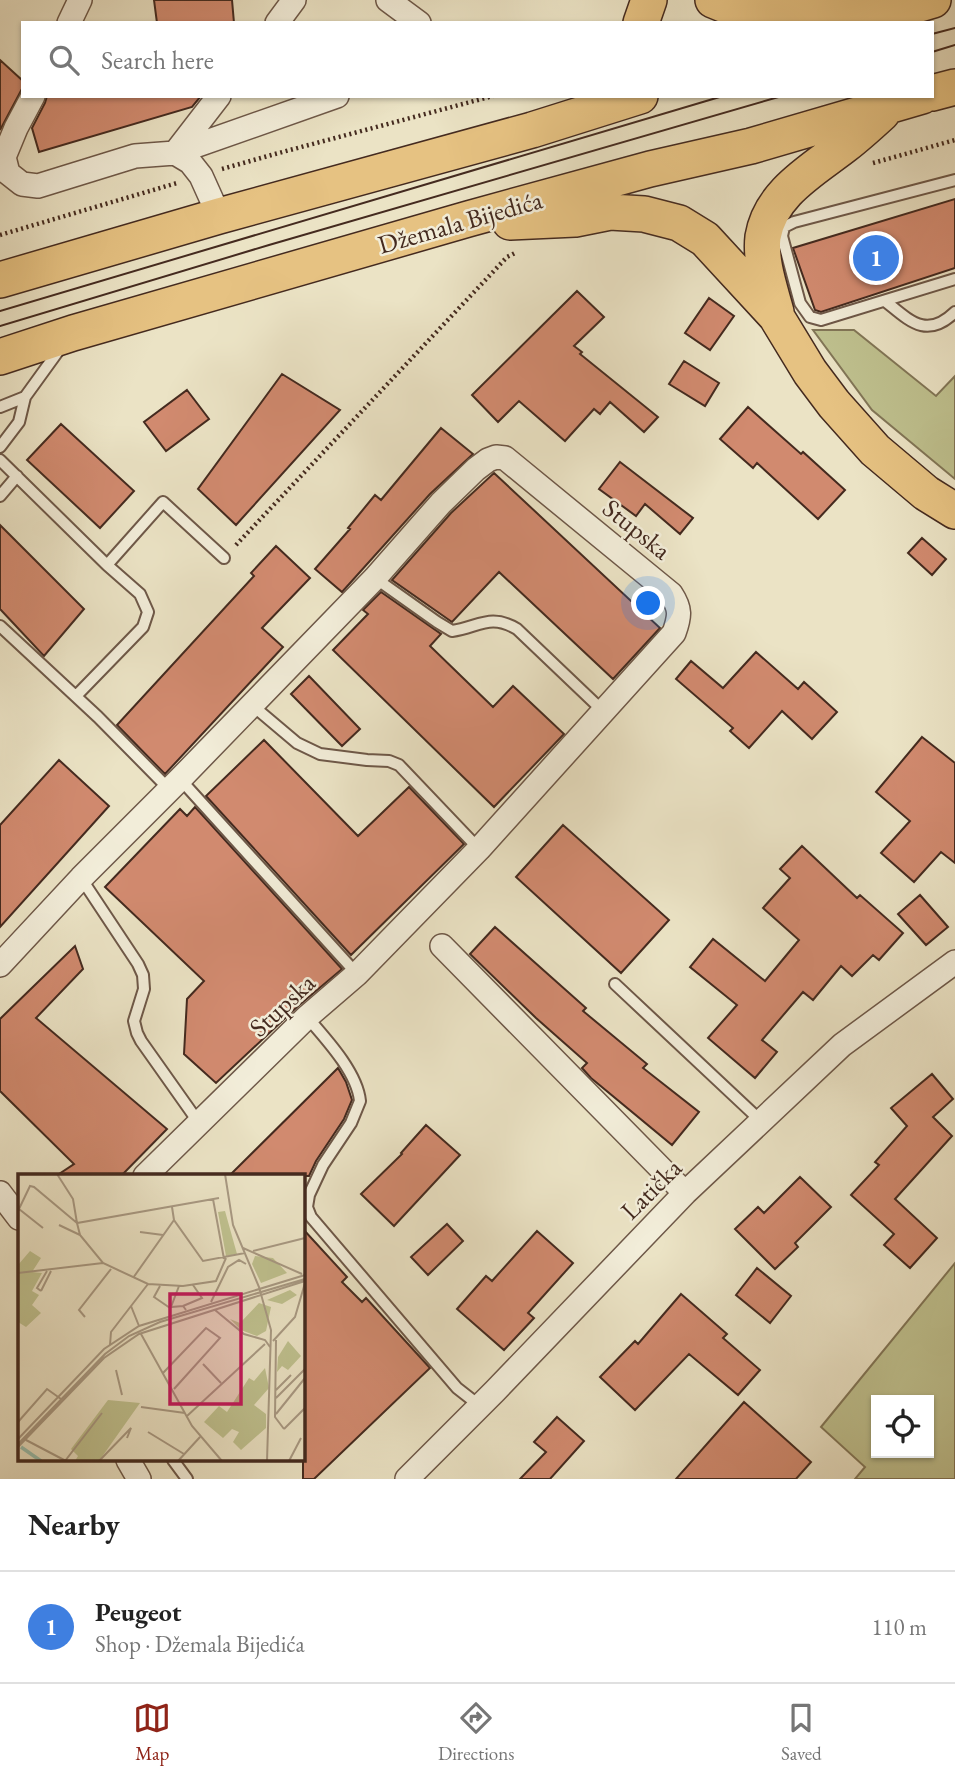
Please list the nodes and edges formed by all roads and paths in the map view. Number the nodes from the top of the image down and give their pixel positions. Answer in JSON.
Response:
{"nodes":[{"id":1,"x":80,"y":0,"type":"edge"},
{"id":2,"x":295,"y":0,"type":"edge"},
{"id":3,"x":388,"y":0,"type":"edge"},
{"id":4,"x":649,"y":0,"type":"edge"},
{"id":5,"x":713,"y":0,"type":"edge"},
{"id":6,"x":933,"y":0,"type":"edge"},
{"id":7,"x":865,"y":20,"type":"edge"},
{"id":8,"x":70,"y":21,"type":"edge"},
{"id":9,"x":279,"y":21,"type":"edge"},
{"id":10,"x":416,"y":21,"type":"edge"},
{"id":11,"x":642,"y":21,"type":"edge"},
{"id":12,"x":955,"y":87,"type":"edge"},
{"id":13,"x":934,"y":92,"type":"edge"},
{"id":14,"x":32,"y":98,"type":"edge"},
{"id":15,"x":217,"y":98,"type":"edge"},
{"id":16,"x":331,"y":98,"type":"edge"},
{"id":17,"x":485,"y":98,"type":"edge"},
{"id":18,"x":554,"y":98,"type":"edge"},
{"id":19,"x":634,"y":98,"type":"edge"},
{"id":20,"x":906,"y":101,"type":"edge"},
{"id":21,"x":175,"y":153,"type":"junction"},
{"id":22,"x":426,"y":160,"type":"junction"},
{"id":23,"x":201,"y":176,"type":"junction"},
{"id":24,"x":955,"y":180,"type":"edge"},
{"id":25,"x":11,"y":183,"type":"edge"},
{"id":26,"x":219,"y":216,"type":"junction"},
{"id":27,"x":468,"y":219,"type":"junction"},
{"id":28,"x":0,"y":235,"type":"edge"},
{"id":29,"x":517,"y":251,"type":"dead end"},
{"id":30,"x":955,"y":279,"type":"edge"},
{"id":31,"x":0,"y":280,"type":"edge"},
{"id":32,"x":885,"y":301,"type":"junction"},
{"id":33,"x":955,"y":312,"type":"edge"},
{"id":34,"x":776,"y":316,"type":"junction"},
{"id":35,"x":73,"y":333,"type":"junction"},
{"id":36,"x":0,"y":356,"type":"edge"},
{"id":37,"x":25,"y":397,"type":"junction"},
{"id":38,"x":0,"y":407,"type":"edge"},
{"id":39,"x":0,"y":447,"type":"edge"},
{"id":40,"x":0,"y":460,"type":"edge"},
{"id":41,"x":17,"y":476,"type":"junction"},
{"id":42,"x":0,"y":496,"type":"edge"},
{"id":43,"x":955,"y":510,"type":"edge"},
{"id":44,"x":224,"y":558,"type":"joint"},
{"id":45,"x":107,"y":565,"type":"junction"},
{"id":46,"x":375,"y":578,"type":"junction"},
{"id":47,"x":0,"y":626,"type":"edge"},
{"id":48,"x":76,"y":696,"type":"junction"},
{"id":49,"x":252,"y":705,"type":"junction"},
{"id":50,"x":603,"y":711,"type":"junction"},
{"id":51,"x":175,"y":784,"type":"junction"},
{"id":52,"x":479,"y":849,"type":"junction"},
{"id":53,"x":81,"y":878,"type":"junction"},
{"id":54,"x":442,"y":946,"type":"dead end"},
{"id":55,"x":955,"y":962,"type":"edge"},
{"id":56,"x":0,"y":965,"type":"edge"},
{"id":57,"x":357,"y":974,"type":"junction"},
{"id":58,"x":615,"y":984,"type":"dead end"},
{"id":59,"x":307,"y":1017,"type":"junction"},
{"id":60,"x":761,"y":1121,"type":"junction"},
{"id":61,"x":199,"y":1123,"type":"junction"},
{"id":62,"x":147,"y":1174,"type":"edge"},
{"id":63,"x":0,"y":1193,"type":"edge"},
{"id":64,"x":685,"y":1193,"type":"junction"},
{"id":65,"x":18,"y":1217,"type":"edge"},
{"id":66,"x":480,"y":1406,"type":"junction"},
{"id":67,"x":129,"y":1462,"type":"edge"},
{"id":68,"x":174,"y":1462,"type":"edge"},
{"id":69,"x":139,"y":1479,"type":"edge"},
{"id":70,"x":187,"y":1479,"type":"edge"},
{"id":71,"x":407,"y":1479,"type":"edge"}],
"edges":[{"from":1,"to":8,"type":"street"},
{"from":2,"to":9,"type":"street"},
{"from":3,"to":10,"type":"street"},
{"from":4,"to":11,"type":"main road"},
{"from":5,"to":7,"type":"main road"},
{"from":6,"to":7,"type":"main road"},
{"from":12,"to":13,"type":"main road"},
{"from":14,"to":25,"type":"street"},
{"from":15,"to":21,"type":"street"},
{"from":16,"to":21,"type":"street"},
{"from":17,"to":23,"type":"path"},
{"from":18,"to":22,"type":"main road"},
{"from":19,"to":22,"type":"main road"},
{"from":20,"to":27,"type":"main road","name":"Džemala Bijedića"},
{"from":20,"to":34,"type":"main road"},
{"from":21,"to":23,"type":"street"},
{"from":21,"to":25,"type":"street"},
{"from":22,"to":26,"type":"main road"},
{"from":23,"to":26,"type":"street"},
{"from":23,"to":28,"type":"path"},
{"from":24,"to":32,"type":"lane"},
{"from":26,"to":31,"type":"main road"},
{"from":27,"to":34,"type":"main road"},
{"from":27,"to":35,"type":"main road","name":"Džemala Bijedića"},
{"from":29,"to":44,"type":"path"},
{"from":30,"to":32,"type":"lane"},
{"from":32,"to":33,"type":"lane"},
{"from":34,"to":43,"type":"main road"},
{"from":35,"to":36,"type":"main road","name":"Džemala Bijedića"},
{"from":35,"to":37,"type":"lane"},
{"from":37,"to":38,"type":"lane"},
{"from":37,"to":39,"type":"lane"},
{"from":40,"to":41,"type":"lane"},
{"from":41,"to":42,"type":"lane"},
{"from":41,"to":45,"type":"lane"},
{"from":44,"to":45,"type":"lane"},
{"from":45,"to":48,"type":"lane"},
{"from":46,"to":49,"type":"street","name":"Stupska"},
{"from":46,"to":50,"type":"lane"},
{"from":46,"to":50,"type":"street","name":"Stupska"},
{"from":47,"to":48,"type":"lane"},
{"from":48,"to":51,"type":"lane"},
{"from":49,"to":51,"type":"street","name":"Stupska"},
{"from":49,"to":52,"type":"lane"},
{"from":50,"to":52,"type":"street","name":"Stupska"},
{"from":51,"to":53,"type":"street","name":"Stupska"},
{"from":51,"to":57,"type":"lane"},
{"from":52,"to":57,"type":"street","name":"Stupska"},
{"from":53,"to":56,"type":"street","name":"Stupska"},
{"from":53,"to":61,"type":"lane"},
{"from":54,"to":64,"type":"street"},
{"from":55,"to":60,"type":"street","name":"Latička"},
{"from":57,"to":59,"type":"street","name":"Stupska"},
{"from":58,"to":60,"type":"lane"},
{"from":59,"to":61,"type":"street","name":"Stupska"},
{"from":59,"to":66,"type":"lane"},
{"from":60,"to":64,"type":"street","name":"Latička"},
{"from":61,"to":62,"type":"street","name":"Stupska"},
{"from":63,"to":65,"type":"street"},
{"from":64,"to":66,"type":"street","name":"Latička"},
{"from":66,"to":71,"type":"street","name":"Latička"},
{"from":67,"to":69,"type":"street"},
{"from":68,"to":70,"type":"lane"}]}
